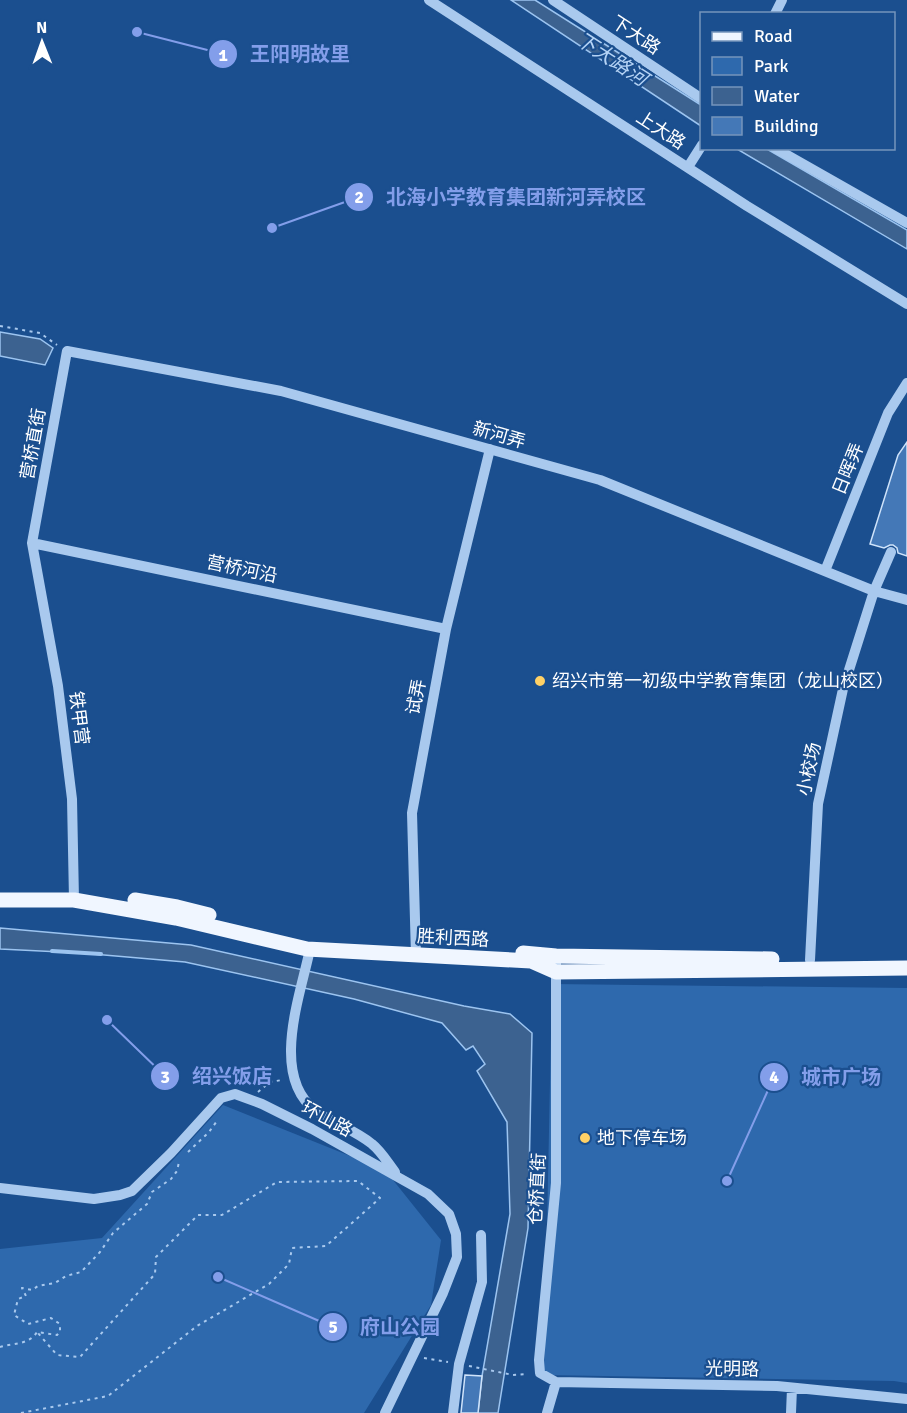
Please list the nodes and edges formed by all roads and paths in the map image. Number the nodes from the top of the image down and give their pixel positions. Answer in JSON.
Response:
{"nodes":[{"id":1,"x":429,"y":0,"type":"edge"},
{"id":2,"x":553,"y":0,"type":"edge"},
{"id":3,"x":700,"y":98,"type":"edge"},
{"id":4,"x":700,"y":148,"type":"edge"},
{"id":5,"x":779,"y":150,"type":"edge"},
{"id":6,"x":687,"y":167,"type":"junction"},
{"id":7,"x":907,"y":223,"type":"edge"},
{"id":8,"x":907,"y":303,"type":"edge"},
{"id":9,"x":0,"y":326,"type":"edge"},
{"id":10,"x":67,"y":351,"type":"junction"},
{"id":11,"x":907,"y":382,"type":"edge"},
{"id":12,"x":490,"y":449,"type":"junction"},
{"id":13,"x":32,"y":543,"type":"junction"},
{"id":14,"x":891,"y":552,"type":"dead end"},
{"id":15,"x":825,"y":571,"type":"junction"},
{"id":16,"x":874,"y":591,"type":"junction"},
{"id":17,"x":907,"y":600,"type":"edge"},
{"id":18,"x":446,"y":629,"type":"junction"},
{"id":19,"x":0,"y":891,"type":"edge"},
{"id":20,"x":74,"y":896,"type":"junction"},
{"id":21,"x":0,"y":900,"type":"edge"},
{"id":22,"x":310,"y":949,"type":"junction"},
{"id":23,"x":415,"y":951,"type":"junction"},
{"id":24,"x":556,"y":956,"type":"junction"},
{"id":25,"x":907,"y":958,"type":"edge"},
{"id":26,"x":810,"y":960,"type":"junction"},
{"id":27,"x":907,"y":968,"type":"edge"},
{"id":28,"x":556,"y":972,"type":"junction"},
{"id":29,"x":293,"y":1073,"type":"junction"},
{"id":30,"x":254,"y":1097,"type":"dead end"},
{"id":31,"x":221,"y":1115,"type":"dead end"},
{"id":32,"x":400,"y":1178,"type":"junction"},
{"id":33,"x":0,"y":1188,"type":"edge"},
{"id":34,"x":482,"y":1235,"type":"dead end"},
{"id":35,"x":37,"y":1332,"type":"junction"},
{"id":36,"x":0,"y":1347,"type":"edge"},
{"id":37,"x":412,"y":1356,"type":"junction"},
{"id":38,"x":459,"y":1364,"type":"junction"},
{"id":39,"x":540,"y":1373,"type":"junction"},
{"id":40,"x":556,"y":1382,"type":"junction"},
{"id":41,"x":792,"y":1388,"type":"junction"},
{"id":42,"x":907,"y":1399,"type":"edge"},
{"id":43,"x":21,"y":1413,"type":"edge"},
{"id":44,"x":385,"y":1413,"type":"edge"},
{"id":45,"x":453,"y":1413,"type":"edge"},
{"id":46,"x":547,"y":1413,"type":"edge"},
{"id":47,"x":791,"y":1413,"type":"edge"}],
"edges":[{"from":1,"to":6,"type":"street","name":"上大路"},
{"from":2,"to":3,"type":"street","name":"下大路"},
{"from":4,"to":6,"type":"street"},
{"from":5,"to":7,"type":"street"},
{"from":6,"to":8,"type":"street","name":"上大路"},
{"from":9,"to":10,"type":"path"},
{"from":10,"to":12,"type":"street","name":"新河弄"},
{"from":10,"to":13,"type":"street","name":"营桥直街"},
{"from":11,"to":15,"type":"street","name":"日晖弄"},
{"from":12,"to":15,"type":"street","name":"新河弄"},
{"from":12,"to":18,"type":"street","name":"试弄"},
{"from":13,"to":18,"type":"street","name":"营桥河沿"},
{"from":13,"to":20,"type":"street","name":"铁甲营"},
{"from":14,"to":16,"type":"street","name":"小校场"},
{"from":15,"to":16,"type":"street","name":"新河弄"},
{"from":16,"to":17,"type":"street","name":"新河弄"},
{"from":16,"to":26,"type":"street","name":"小校场"},
{"from":18,"to":23,"type":"street","name":"试弄"},
{"from":19,"to":20,"type":"main road","name":"胜利西路"},
{"from":20,"to":21,"type":"main road","name":"胜利西路"},
{"from":20,"to":22,"type":"main road","name":"胜利西路"},
{"from":20,"to":23,"type":"main road","name":"胜利西路"},
{"from":22,"to":23,"type":"main road","name":"胜利西路"},
{"from":22,"to":29,"type":"street"},
{"from":23,"to":24,"type":"main road","name":"胜利西路"},
{"from":23,"to":28,"type":"main road","name":"胜利西路"},
{"from":24,"to":26,"type":"main road","name":"胜利西路"},
{"from":24,"to":28,"type":"street","name":"仓桥直街"},
{"from":25,"to":26,"type":"main road","name":"胜利西路"},
{"from":27,"to":28,"type":"main road","name":"胜利西路"},
{"from":28,"to":39,"type":"street","name":"仓桥直街"},
{"from":29,"to":30,"type":"path"},
{"from":29,"to":32,"type":"street"},
{"from":31,"to":35,"type":"path"},
{"from":32,"to":33,"type":"street","name":"环山路"},
{"from":32,"to":37,"type":"street","name":"环山路"},
{"from":34,"to":38,"type":"street"},
{"from":35,"to":36,"type":"path"},
{"from":35,"to":43,"type":"path"},
{"from":37,"to":38,"type":"path"},
{"from":37,"to":44,"type":"street","name":"环山路"},
{"from":38,"to":39,"type":"path"},
{"from":38,"to":45,"type":"street"},
{"from":39,"to":40,"type":"street"},
{"from":40,"to":41,"type":"street","name":"光明路"},
{"from":40,"to":46,"type":"street"},
{"from":41,"to":42,"type":"street","name":"光明路"},
{"from":41,"to":47,"type":"street"}]}
